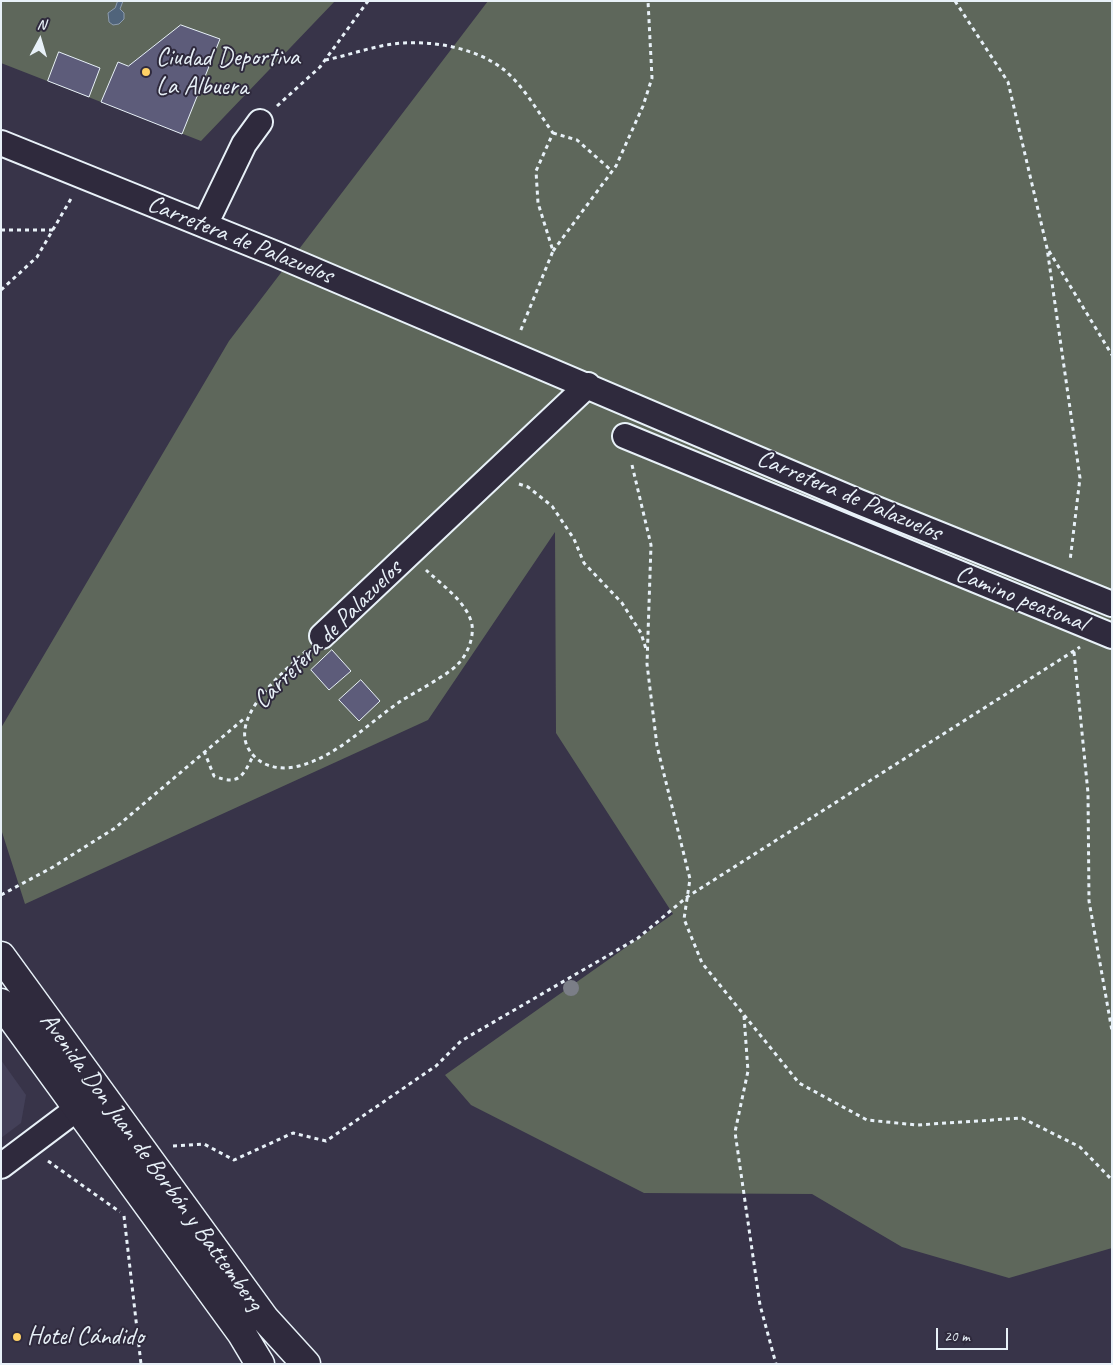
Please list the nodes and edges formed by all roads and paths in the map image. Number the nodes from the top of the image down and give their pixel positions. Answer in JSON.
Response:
{"nodes":[{"id":1,"x":368,"y":1,"type":"edge"},
{"id":2,"x":648,"y":1,"type":"edge"},
{"id":3,"x":955,"y":1,"type":"edge"},
{"id":4,"x":325,"y":60,"type":"junction"},
{"id":5,"x":260,"y":122,"type":"joint"},
{"id":6,"x":553,"y":133,"type":"junction"},
{"id":7,"x":1,"y":143,"type":"edge"},
{"id":8,"x":612,"y":171,"type":"junction"},
{"id":9,"x":72,"y":197,"type":"dead end"},
{"id":10,"x":208,"y":219,"type":"junction"},
{"id":11,"x":1,"y":230,"type":"edge"},
{"id":12,"x":53,"y":230,"type":"junction"},
{"id":13,"x":1047,"y":248,"type":"junction"},
{"id":14,"x":553,"y":251,"type":"junction"},
{"id":15,"x":1,"y":290,"type":"edge"},
{"id":16,"x":512,"y":353,"type":"junction"},
{"id":17,"x":1112,"y":355,"type":"edge"},
{"id":18,"x":588,"y":385,"type":"junction"},
{"id":19,"x":625,"y":436,"type":"joint"},
{"id":20,"x":493,"y":474,"type":"junction"},
{"id":21,"x":409,"y":555,"type":"junction"},
{"id":22,"x":1067,"y":586,"type":"junction"},
{"id":23,"x":1112,"y":604,"type":"edge"},
{"id":24,"x":1070,"y":619,"type":"junction"},
{"id":25,"x":1107,"y":634,"type":"edge"},
{"id":26,"x":322,"y":636,"type":"joint"},
{"id":27,"x":647,"y":652,"type":"junction"},
{"id":28,"x":1074,"y":652,"type":"junction"},
{"id":29,"x":247,"y":717,"type":"junction"},
{"id":30,"x":204,"y":751,"type":"junction"},
{"id":31,"x":254,"y":756,"type":"junction"},
{"id":32,"x":1,"y":895,"type":"edge"},
{"id":33,"x":687,"y":897,"type":"junction"},
{"id":34,"x":1,"y":956,"type":"edge"},
{"id":35,"x":1,"y":1003,"type":"edge"},
{"id":36,"x":744,"y":1015,"type":"junction"},
{"id":37,"x":1112,"y":1031,"type":"edge"},
{"id":38,"x":78,"y":1108,"type":"junction"},
{"id":39,"x":174,"y":1146,"type":"dead end"},
{"id":40,"x":41,"y":1156,"type":"dead end"},
{"id":41,"x":1,"y":1166,"type":"edge"},
{"id":42,"x":1112,"y":1180,"type":"edge"},
{"id":43,"x":141,"y":1364,"type":"edge"},
{"id":44,"x":260,"y":1364,"type":"edge"},
{"id":45,"x":306,"y":1364,"type":"edge"},
{"id":46,"x":776,"y":1364,"type":"edge"}],
"edges":[{"from":1,"to":4,"type":"path"},
{"from":2,"to":8,"type":"path"},
{"from":3,"to":13,"type":"path"},
{"from":4,"to":5,"type":"path"},
{"from":4,"to":6,"type":"path"},
{"from":5,"to":10,"type":"street"},
{"from":6,"to":8,"type":"path"},
{"from":6,"to":14,"type":"path"},
{"from":7,"to":10,"type":"street","name":"Carretera de Palazuelos"},
{"from":8,"to":14,"type":"path"},
{"from":9,"to":12,"type":"path"},
{"from":10,"to":16,"type":"street","name":"Carretera de Palazuelos"},
{"from":11,"to":12,"type":"path"},
{"from":12,"to":15,"type":"path"},
{"from":13,"to":17,"type":"path"},
{"from":13,"to":22,"type":"path"},
{"from":14,"to":16,"type":"path"},
{"from":16,"to":18,"type":"street","name":"Carretera de Palazuelos"},
{"from":18,"to":20,"type":"street","name":"Carretera de Palazuelos"},
{"from":18,"to":22,"type":"street","name":"Carretera de Palazuelos"},
{"from":19,"to":24,"type":"street","name":"Camino peatonal"},
{"from":19,"to":27,"type":"path"},
{"from":20,"to":21,"type":"street","name":"Carretera de Palazuelos"},
{"from":20,"to":27,"type":"path"},
{"from":21,"to":26,"type":"street","name":"Carretera de Palazuelos"},
{"from":21,"to":31,"type":"path","name":"Carretera de Palazuelos"},
{"from":22,"to":23,"type":"street","name":"Carretera de Palazuelos"},
{"from":24,"to":25,"type":"street","name":"Camino peatonal"},
{"from":24,"to":28,"type":"path"},
{"from":25,"to":28,"type":"path"},
{"from":26,"to":29,"type":"path","name":"Carretera de Palazuelos"},
{"from":27,"to":33,"type":"path"},
{"from":28,"to":33,"type":"path"},
{"from":28,"to":37,"type":"path"},
{"from":29,"to":30,"type":"path"},
{"from":29,"to":31,"type":"path","name":"Carretera de Palazuelos"},
{"from":30,"to":31,"type":"path"},
{"from":30,"to":32,"type":"path"},
{"from":33,"to":36,"type":"path"},
{"from":33,"to":39,"type":"path"},
{"from":34,"to":45,"type":"main road","name":"Avenida Don Juan de Borbón y Battemberg"},
{"from":35,"to":38,"type":"main road","name":"Avenida Don Juan de Borbón y Battemberg"},
{"from":36,"to":42,"type":"path"},
{"from":36,"to":46,"type":"path"},
{"from":38,"to":41,"type":"street"},
{"from":38,"to":44,"type":"main road","name":"Avenida Don Juan de Borbón y Battemberg"},
{"from":40,"to":43,"type":"path"}]}
